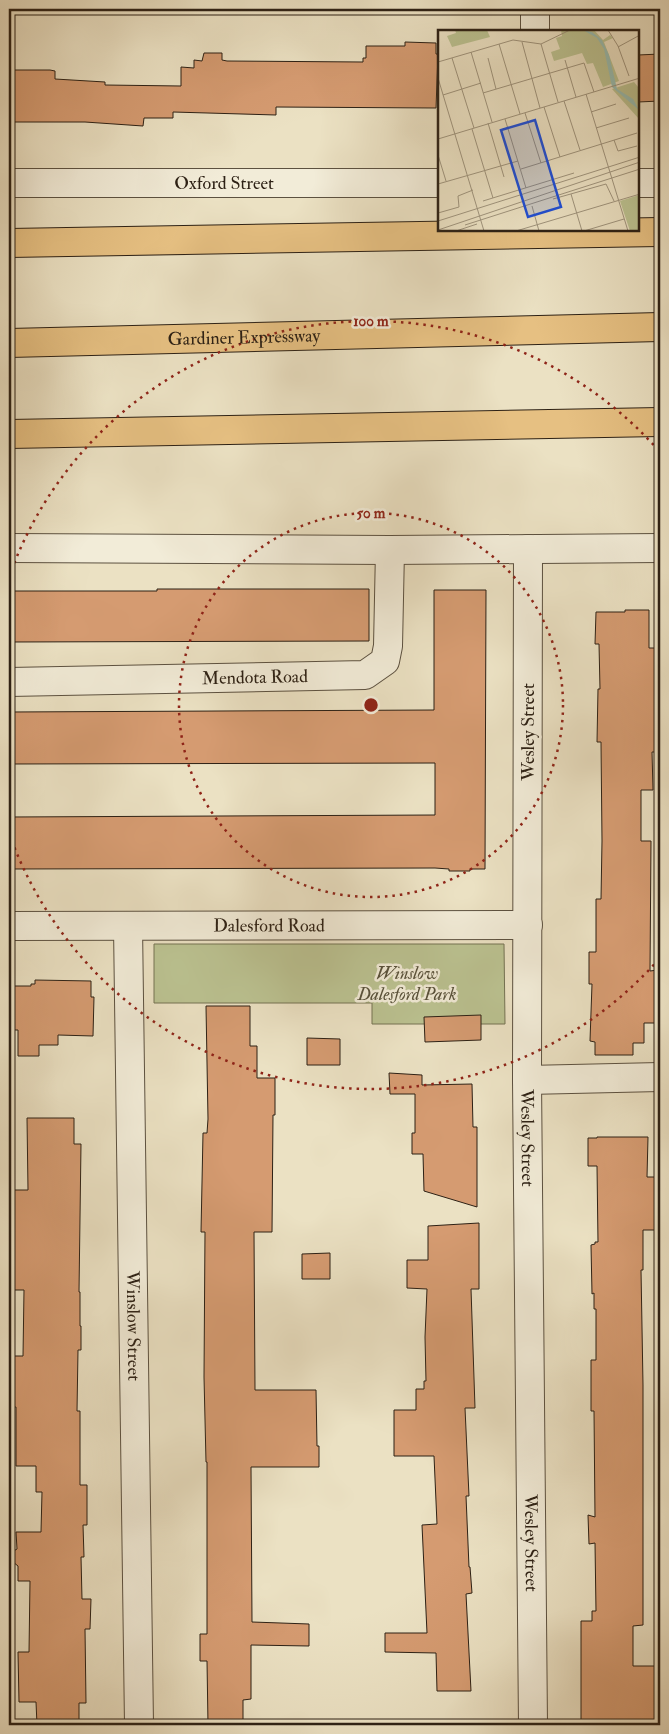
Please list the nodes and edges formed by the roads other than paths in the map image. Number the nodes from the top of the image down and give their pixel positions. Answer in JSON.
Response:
{"nodes":[{"id":1,"x":535,"y":9,"type":"edge"},
{"id":2,"x":535,"y":30,"type":"edge"},
{"id":3,"x":9,"y":183,"type":"edge"},
{"id":4,"x":438,"y":183,"type":"edge"},
{"id":5,"x":639,"y":183,"type":"edge"},
{"id":6,"x":660,"y":183,"type":"edge"},
{"id":7,"x":660,"y":232,"type":"edge"},
{"id":8,"x":9,"y":243,"type":"edge"},
{"id":9,"x":660,"y":327,"type":"edge"},
{"id":10,"x":9,"y":343,"type":"edge"},
{"id":11,"x":660,"y":422,"type":"edge"},
{"id":12,"x":9,"y":434,"type":"edge"},
{"id":13,"x":9,"y":548,"type":"edge"},
{"id":14,"x":660,"y":548,"type":"edge"},
{"id":15,"x":528,"y":549,"type":"junction"},
{"id":16,"x":390,"y":550,"type":"junction"},
{"id":17,"x":9,"y":682,"type":"edge"},
{"id":18,"x":528,"y":925,"type":"junction"},
{"id":19,"x":9,"y":926,"type":"edge"},
{"id":20,"x":128,"y":926,"type":"junction"},
{"id":21,"x":660,"y":1078,"type":"edge"},
{"id":22,"x":527,"y":1080,"type":"junction"},
{"id":23,"x":139,"y":1725,"type":"edge"},
{"id":24,"x":533,"y":1725,"type":"edge"}],
"edges":[{"from":1,"to":2,"type":"street"},
{"from":3,"to":4,"type":"street","name":"Oxford Street"},
{"from":5,"to":6,"type":"street"},
{"from":7,"to":8,"type":"highway"},
{"from":9,"to":10,"type":"highway","name":"Gardiner Expressway"},
{"from":11,"to":12,"type":"highway"},
{"from":13,"to":16,"type":"street"},
{"from":14,"to":15,"type":"street"},
{"from":15,"to":16,"type":"street"},
{"from":15,"to":18,"type":"street","name":"Wesley Street"},
{"from":16,"to":17,"type":"street","name":"Mendota Road"},
{"from":18,"to":20,"type":"street","name":"Dalesford Road"},
{"from":18,"to":22,"type":"street","name":"Wesley Street"},
{"from":19,"to":20,"type":"street","name":"Dalesford Road"},
{"from":20,"to":23,"type":"street","name":"Winslow Street"},
{"from":21,"to":22,"type":"street"},
{"from":22,"to":24,"type":"street","name":"Wesley Street"}]}
